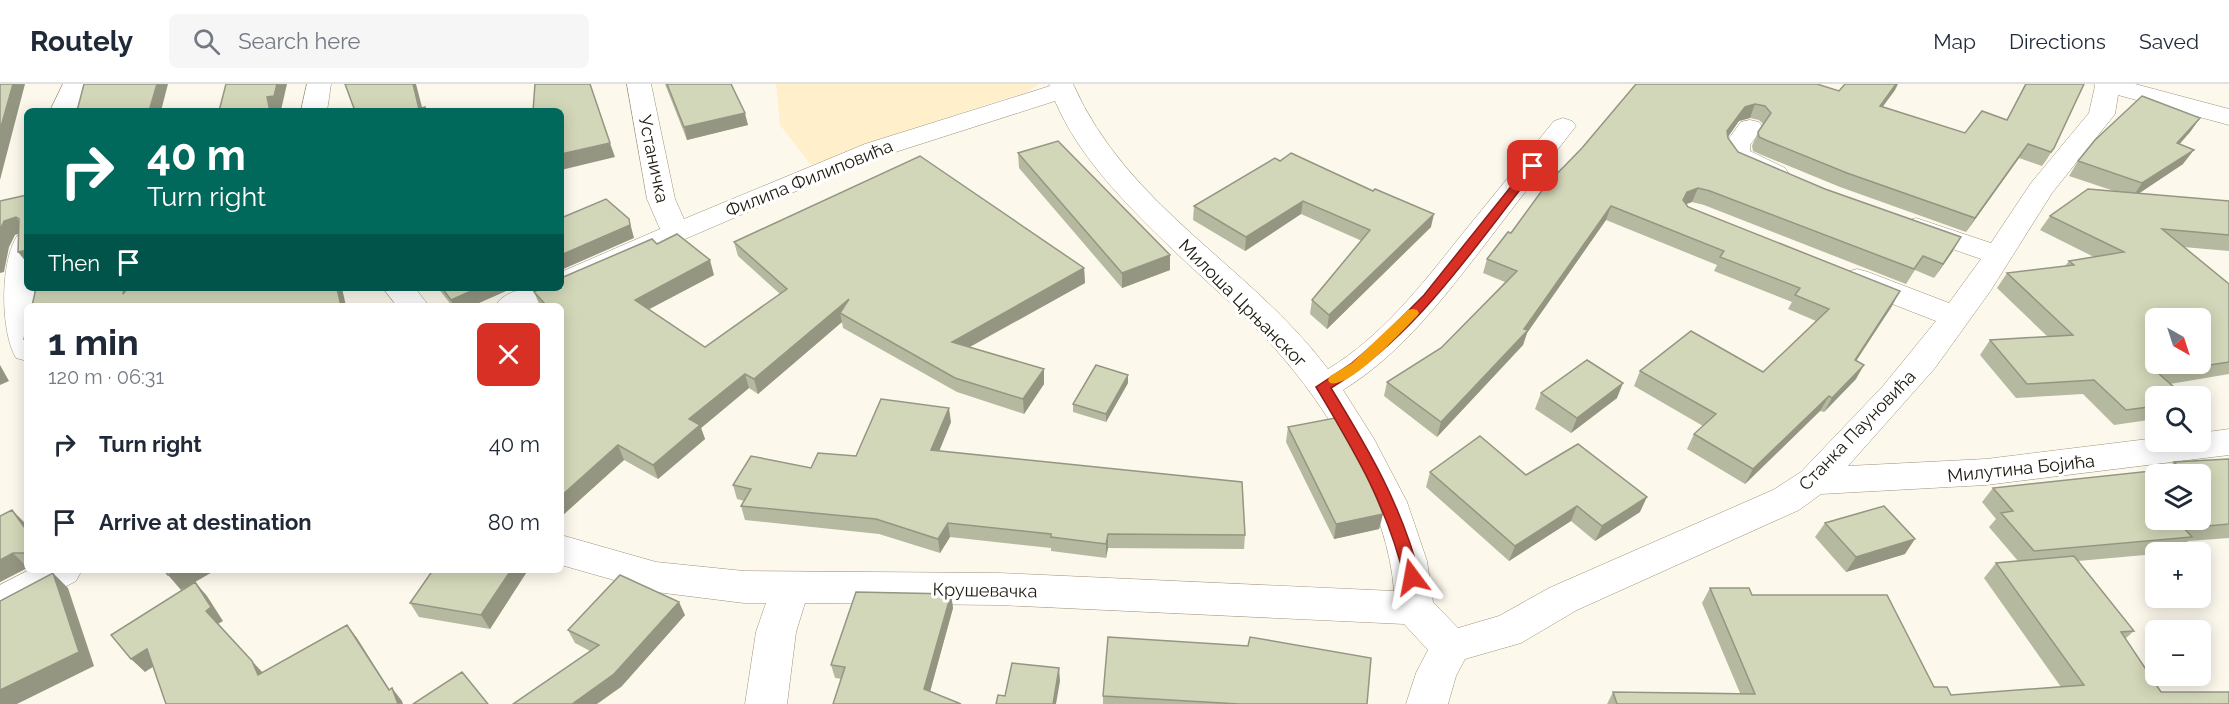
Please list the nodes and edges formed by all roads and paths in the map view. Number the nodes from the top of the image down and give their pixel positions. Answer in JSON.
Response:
{"nodes":[{"id":1,"x":75,"y":84,"type":"edge"},
{"id":2,"x":319,"y":84,"type":"edge"},
{"id":3,"x":639,"y":84,"type":"edge"},
{"id":4,"x":2107,"y":84,"type":"edge"},
{"id":5,"x":1062,"y":87,"type":"edge"},
{"id":6,"x":64,"y":108,"type":"edge"},
{"id":7,"x":315,"y":108,"type":"edge"},
{"id":8,"x":2229,"y":117,"type":"edge"},
{"id":9,"x":1563,"y":126,"type":"dead end"},
{"id":10,"x":1750,"y":128,"type":"dead end"},
{"id":11,"x":1801,"y":184,"type":"edge"},
{"id":12,"x":1891,"y":218,"type":"edge"},
{"id":13,"x":676,"y":232,"type":"junction"},
{"id":14,"x":1997,"y":255,"type":"junction"},
{"id":15,"x":24,"y":260,"type":"edge"},
{"id":16,"x":1834,"y":269,"type":"edge"},
{"id":17,"x":564,"y":282,"type":"edge"},
{"id":18,"x":401,"y":291,"type":"edge"},
{"id":19,"x":543,"y":291,"type":"edge"},
{"id":20,"x":411,"y":303,"type":"edge"},
{"id":21,"x":517,"y":303,"type":"edge"},
{"id":22,"x":1956,"y":317,"type":"junction"},
{"id":23,"x":10,"y":323,"type":"edge"},
{"id":24,"x":24,"y":345,"type":"edge"},
{"id":25,"x":1323,"y":387,"type":"junction"},
{"id":26,"x":2229,"y":442,"type":"edge"},
{"id":27,"x":1813,"y":482,"type":"junction"},
{"id":28,"x":564,"y":551,"type":"edge"},
{"id":29,"x":57,"y":573,"type":"edge"},
{"id":30,"x":790,"y":589,"type":"junction"},
{"id":31,"x":0,"y":603,"type":"edge"},
{"id":32,"x":1414,"y":608,"type":"junction"},
{"id":33,"x":1451,"y":647,"type":"junction"},
{"id":34,"x":766,"y":704,"type":"edge"},
{"id":35,"x":1427,"y":704,"type":"edge"}],
"edges":[{"from":1,"to":6,"type":"street"},
{"from":2,"to":7,"type":"street"},
{"from":3,"to":13,"type":"street","name":"Устаничка"},
{"from":4,"to":8,"type":"street"},
{"from":4,"to":14,"type":"street","name":"Станка Пауновића"},
{"from":5,"to":13,"type":"street","name":"Филипа Филиповића"},
{"from":5,"to":25,"type":"street","name":"Милоша Црњанског"},
{"from":9,"to":25,"type":"street"},
{"from":10,"to":11,"type":"street"},
{"from":12,"to":14,"type":"street"},
{"from":13,"to":17,"type":"street","name":"Филипа Филиповића"},
{"from":14,"to":22,"type":"street","name":"Станка Пауновића"},
{"from":15,"to":23,"type":"street"},
{"from":16,"to":22,"type":"street"},
{"from":18,"to":20,"type":"street"},
{"from":19,"to":21,"type":"street"},
{"from":22,"to":27,"type":"street","name":"Станка Пауновића"},
{"from":23,"to":24,"type":"street"},
{"from":25,"to":32,"type":"street","name":"Милоша Црњанског"},
{"from":26,"to":27,"type":"street","name":"Милутина Бојића"},
{"from":27,"to":33,"type":"street","name":"Станка Пауновића"},
{"from":28,"to":30,"type":"street","name":"Крушевачка"},
{"from":29,"to":31,"type":"street"},
{"from":30,"to":32,"type":"street","name":"Крушевачка"},
{"from":30,"to":34,"type":"street"},
{"from":32,"to":33,"type":"street"},
{"from":33,"to":35,"type":"street"}]}
